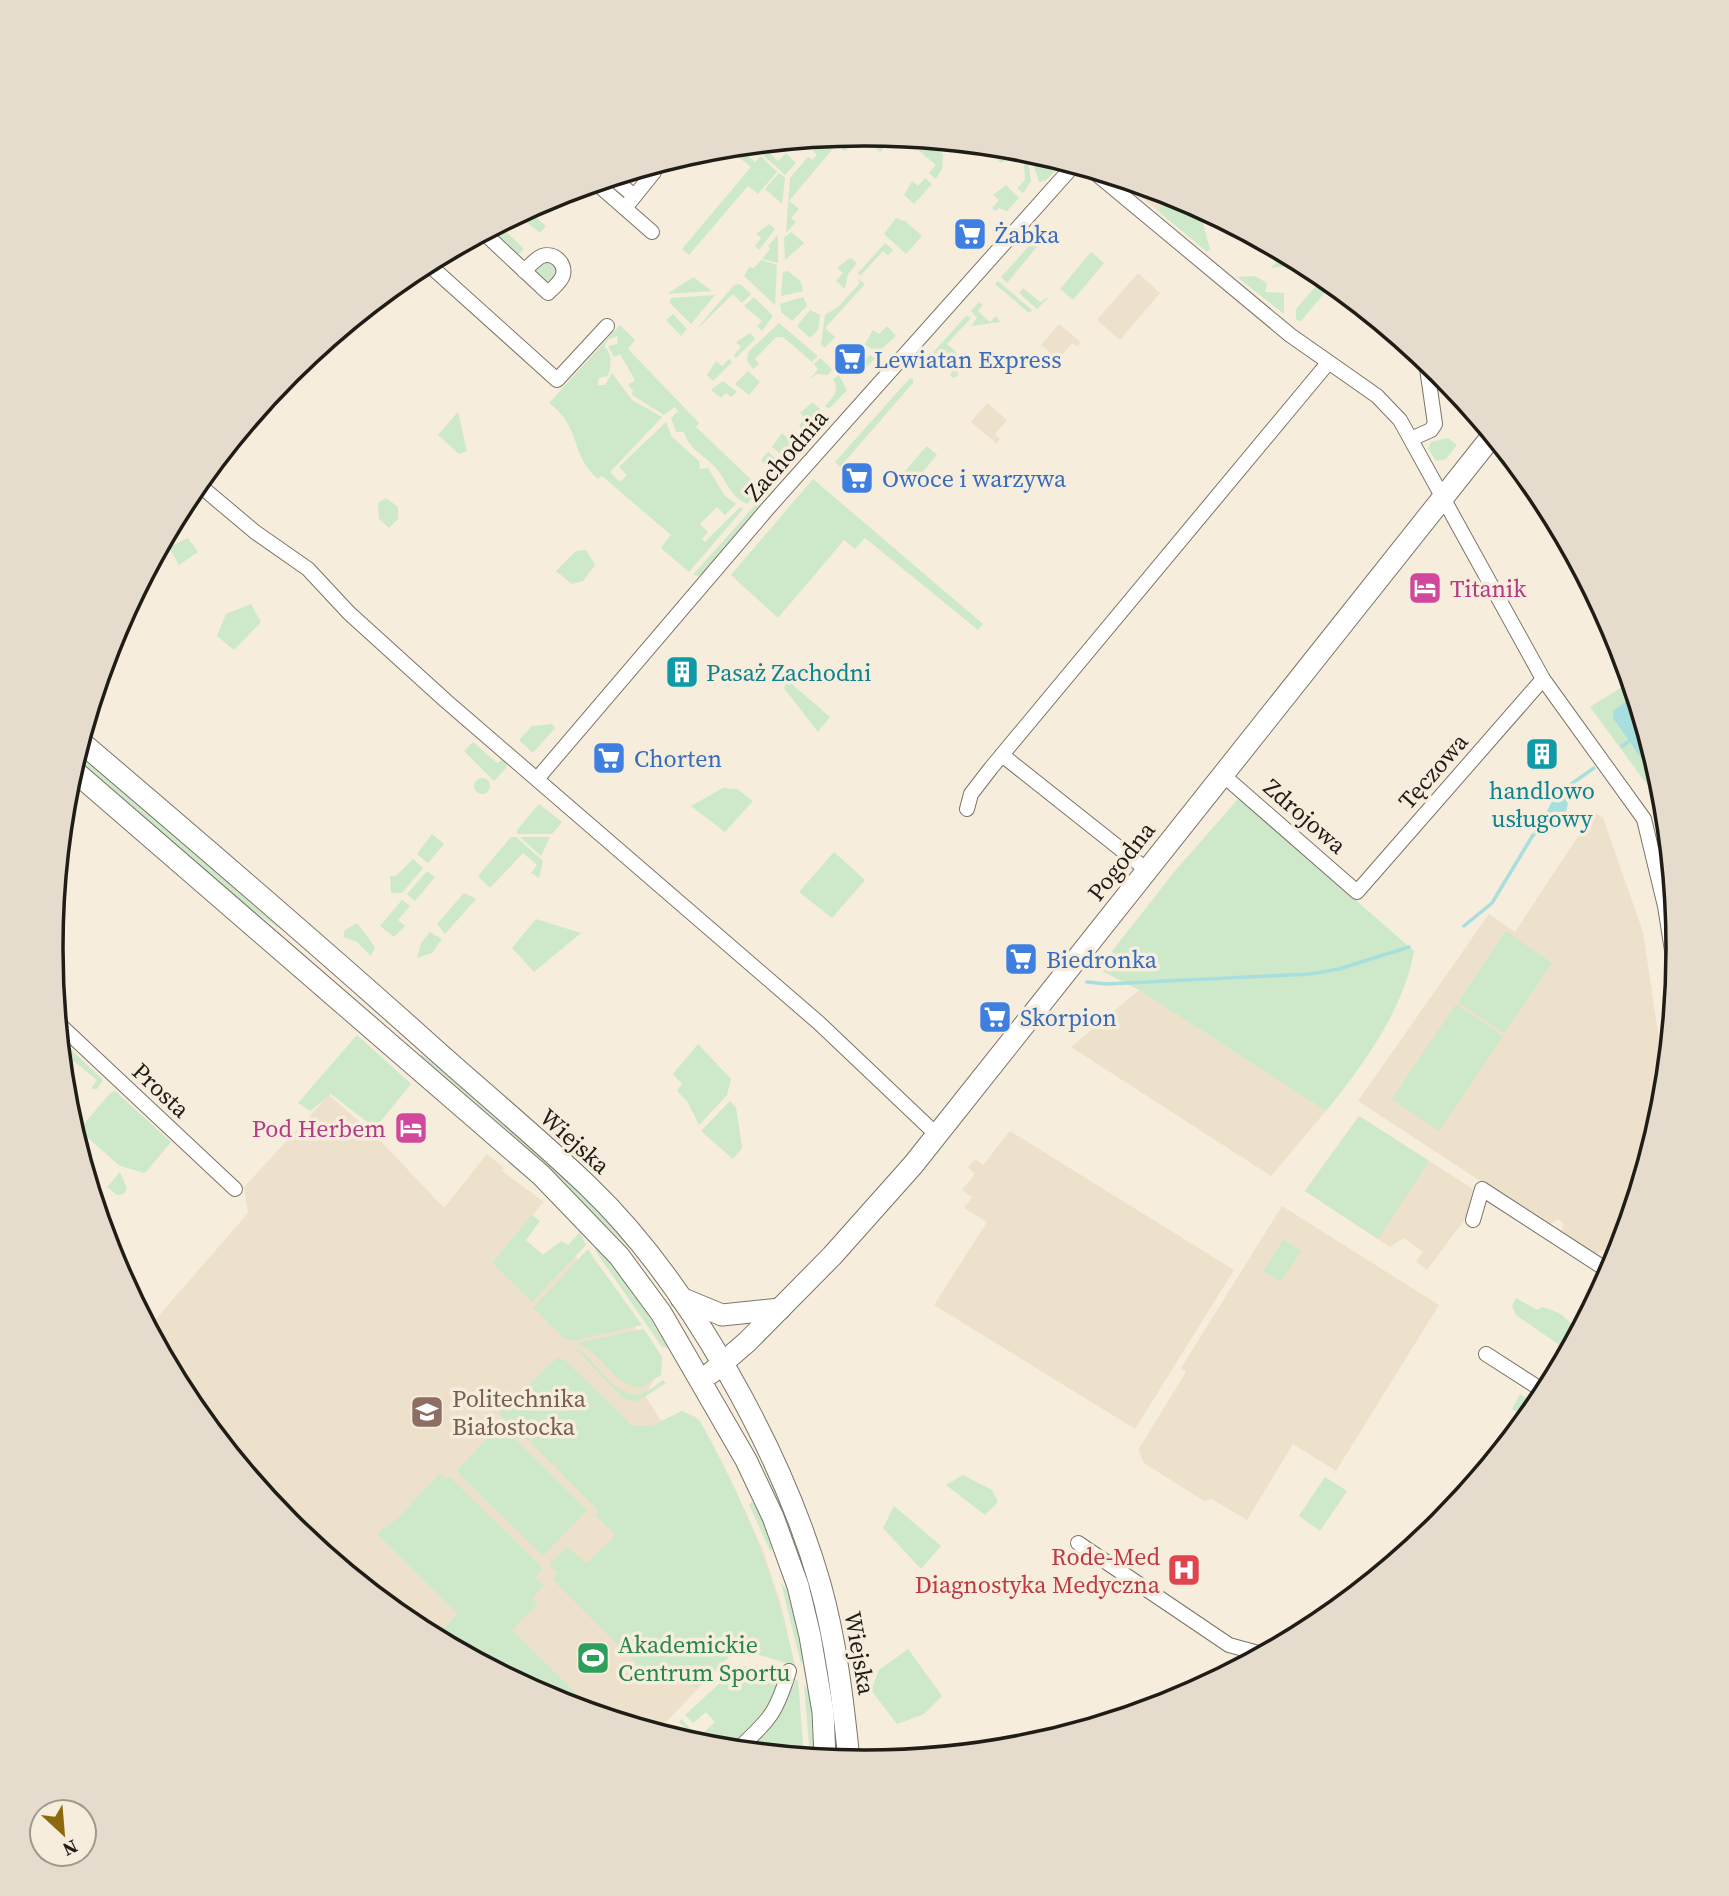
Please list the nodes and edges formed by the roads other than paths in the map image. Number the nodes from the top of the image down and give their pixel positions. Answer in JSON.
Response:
{"nodes":[{"id":1,"x":1067,"y":173,"type":"edge"},
{"id":2,"x":651,"y":176,"type":"edge"},
{"id":3,"x":1110,"y":185,"type":"edge"},
{"id":4,"x":618,"y":186,"type":"edge"},
{"id":5,"x":607,"y":189,"type":"edge"},
{"id":6,"x":629,"y":202,"type":"junction"},
{"id":7,"x":652,"y":232,"type":"dead end"},
{"id":8,"x":491,"y":239,"type":"edge"},
{"id":9,"x":436,"y":271,"type":"edge"},
{"id":10,"x":524,"y":271,"type":"dead end"},
{"id":11,"x":607,"y":326,"type":"dead end"},
{"id":12,"x":1328,"y":363,"type":"junction"},
{"id":13,"x":1429,"y":379,"type":"edge"},
{"id":14,"x":1411,"y":439,"type":"junction"},
{"id":15,"x":1486,"y":443,"type":"edge"},
{"id":16,"x":207,"y":491,"type":"edge"},
{"id":17,"x":1444,"y":496,"type":"junction"},
{"id":18,"x":1543,"y":679,"type":"junction"},
{"id":19,"x":88,"y":747,"type":"edge"},
{"id":20,"x":1002,"y":755,"type":"junction"},
{"id":21,"x":1223,"y":775,"type":"junction"},
{"id":22,"x":81,"y":777,"type":"edge"},
{"id":23,"x":537,"y":779,"type":"junction"},
{"id":24,"x":967,"y":809,"type":"dead end"},
{"id":25,"x":1660,"y":850,"type":"edge"},
{"id":26,"x":1147,"y":870,"type":"junction"},
{"id":27,"x":1357,"y":892,"type":"joint"},
{"id":28,"x":360,"y":983,"type":"junction"},
{"id":29,"x":343,"y":1003,"type":"junction"},
{"id":30,"x":408,"y":1026,"type":"junction"},
{"id":31,"x":68,"y":1032,"type":"edge"},
{"id":32,"x":393,"y":1048,"type":"junction"},
{"id":33,"x":937,"y":1135,"type":"junction"},
{"id":34,"x":235,"y":1189,"type":"dead end"},
{"id":35,"x":1473,"y":1220,"type":"dead end"},
{"id":36,"x":1600,"y":1266,"type":"edge"},
{"id":37,"x":681,"y":1298,"type":"junction"},
{"id":38,"x":780,"y":1309,"type":"junction"},
{"id":39,"x":1486,"y":1354,"type":"dead end"},
{"id":40,"x":722,"y":1366,"type":"junction"},
{"id":41,"x":700,"y":1380,"type":"junction"},
{"id":42,"x":1536,"y":1386,"type":"edge"},
{"id":43,"x":1078,"y":1543,"type":"dead end"},
{"id":44,"x":1249,"y":1651,"type":"edge"},
{"id":45,"x":789,"y":1671,"type":"dead end"},
{"id":46,"x":747,"y":1741,"type":"edge"},
{"id":47,"x":824,"y":1748,"type":"edge"},
{"id":48,"x":848,"y":1749,"type":"edge"}],
"edges":[{"from":1,"to":23,"type":"street","name":"Zachodnia"},
{"from":2,"to":6,"type":"street"},
{"from":3,"to":12,"type":"street"},
{"from":4,"to":6,"type":"street"},
{"from":5,"to":6,"type":"street"},
{"from":6,"to":7,"type":"street"},
{"from":8,"to":10,"type":"street"},
{"from":9,"to":11,"type":"street"},
{"from":12,"to":14,"type":"street"},
{"from":12,"to":20,"type":"street"},
{"from":13,"to":14,"type":"street"},
{"from":14,"to":17,"type":"street"},
{"from":15,"to":17,"type":"main road","name":"Pogodna"},
{"from":16,"to":23,"type":"street"},
{"from":17,"to":18,"type":"street"},
{"from":17,"to":21,"type":"main road","name":"Pogodna"},
{"from":18,"to":25,"type":"street"},
{"from":18,"to":27,"type":"street","name":"Tęczowa"},
{"from":19,"to":28,"type":"main road","name":"Wiejska"},
{"from":20,"to":24,"type":"street"},
{"from":20,"to":26,"type":"street"},
{"from":21,"to":26,"type":"main road","name":"Pogodna"},
{"from":21,"to":27,"type":"street","name":"Zdrojowa"},
{"from":22,"to":29,"type":"main road","name":"Wiejska"},
{"from":23,"to":33,"type":"street"},
{"from":26,"to":33,"type":"main road","name":"Pogodna"},
{"from":28,"to":29,"type":"main road"},
{"from":28,"to":30,"type":"main road","name":"Wiejska"},
{"from":29,"to":32,"type":"main road","name":"Wiejska"},
{"from":30,"to":32,"type":"main road"},
{"from":30,"to":37,"type":"main road","name":"Wiejska"},
{"from":31,"to":34,"type":"street","name":"Prosta"},
{"from":32,"to":41,"type":"main road","name":"Wiejska"},
{"from":33,"to":38,"type":"main road","name":"Pogodna"},
{"from":35,"to":36,"type":"street"},
{"from":37,"to":38,"type":"main road"},
{"from":37,"to":40,"type":"main road","name":"Wiejska"},
{"from":38,"to":40,"type":"main road","name":"Pogodna"},
{"from":39,"to":42,"type":"street"},
{"from":40,"to":41,"type":"main road"},
{"from":40,"to":48,"type":"main road","name":"Wiejska"},
{"from":41,"to":47,"type":"main road","name":"Wiejska"},
{"from":43,"to":44,"type":"street"},
{"from":45,"to":46,"type":"street"}]}
